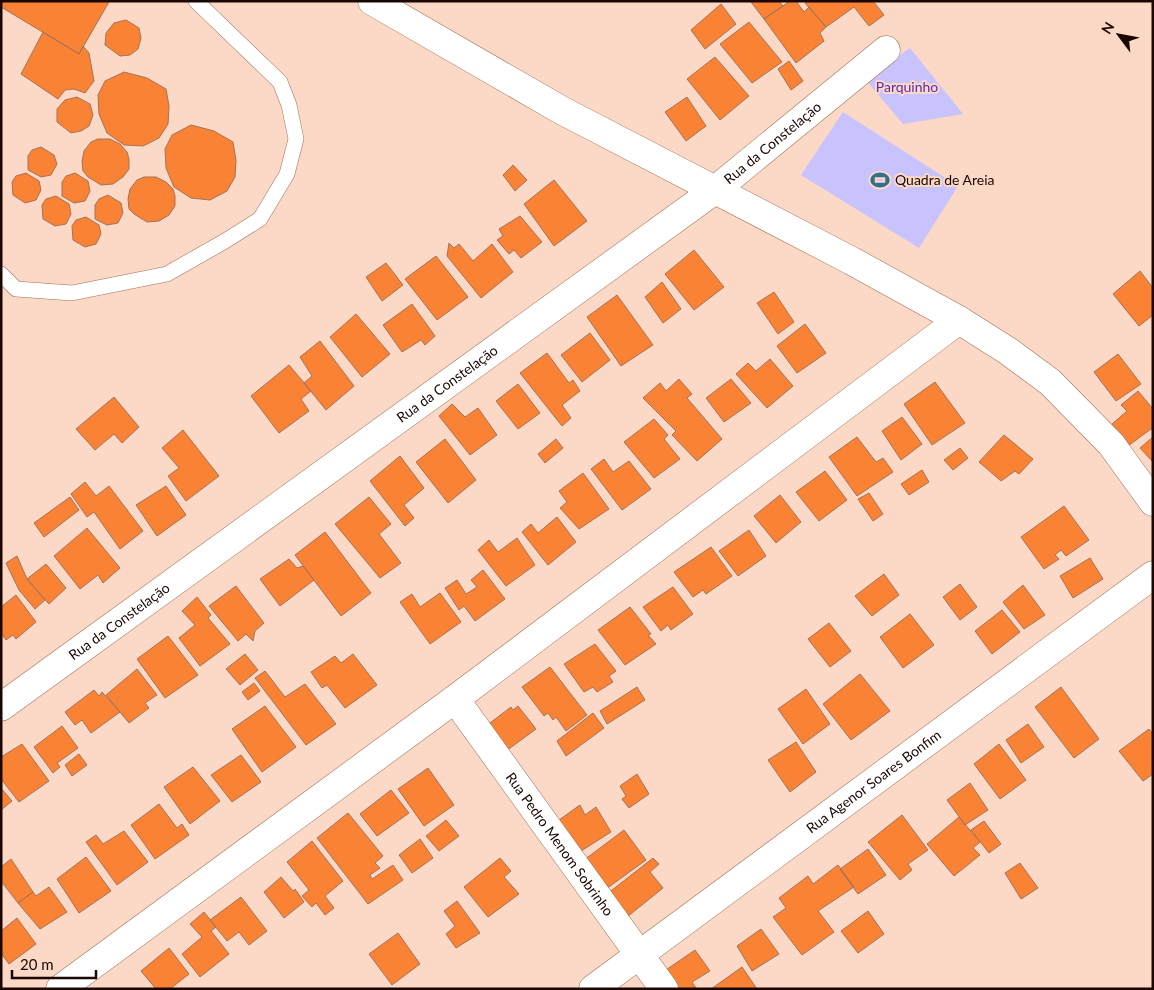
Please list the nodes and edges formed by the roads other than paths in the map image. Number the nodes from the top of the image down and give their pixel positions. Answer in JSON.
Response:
{"nodes":[{"id":1,"x":196,"y":1,"type":"edge"},
{"id":2,"x":372,"y":1,"type":"edge"},
{"id":3,"x":886,"y":50,"type":"dead end"},
{"id":4,"x":715,"y":190,"type":"junction"},
{"id":5,"x":1,"y":274,"type":"edge"},
{"id":6,"x":958,"y":320,"type":"junction"},
{"id":7,"x":1153,"y":502,"type":"edge"},
{"id":8,"x":1153,"y":575,"type":"edge"},
{"id":9,"x":455,"y":699,"type":"junction"},
{"id":10,"x":1,"y":707,"type":"edge"},
{"id":11,"x":640,"y":956,"type":"junction"},
{"id":12,"x":60,"y":989,"type":"edge"},
{"id":13,"x":593,"y":989,"type":"edge"},
{"id":14,"x":664,"y":989,"type":"edge"}],
"edges":[{"from":1,"to":5,"type":"lane"},
{"from":2,"to":4,"type":"street"},
{"from":3,"to":4,"type":"street","name":"Rua da Constelação"},
{"from":4,"to":6,"type":"street"},
{"from":4,"to":10,"type":"street","name":"Rua da Constelação"},
{"from":6,"to":7,"type":"street"},
{"from":6,"to":9,"type":"street"},
{"from":8,"to":11,"type":"street","name":"Rua Agenor Soares Bonfim"},
{"from":9,"to":11,"type":"street","name":"Rua Pedro Menom Sobrinho"},
{"from":9,"to":12,"type":"street"},
{"from":11,"to":13,"type":"street","name":"Rua Agenor Soares Bonfim"},
{"from":11,"to":14,"type":"street","name":"Rua Pedro Menom Sobrinho"}]}
